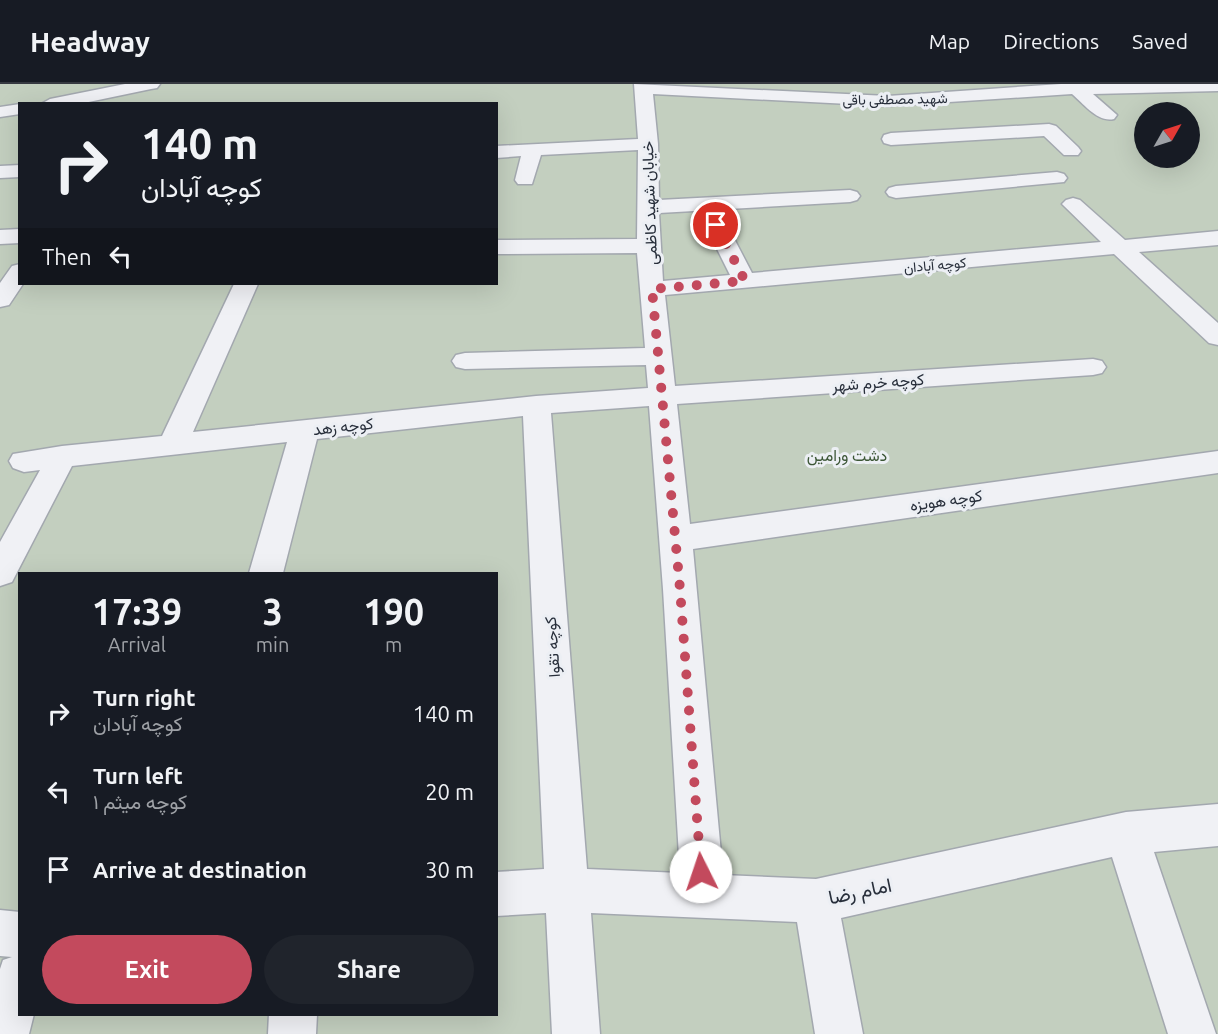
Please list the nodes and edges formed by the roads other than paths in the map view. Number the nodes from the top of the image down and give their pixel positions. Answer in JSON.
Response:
{"nodes":[{"id":1,"x":151,"y":84,"type":"edge"},
{"id":2,"x":166,"y":84,"type":"edge"},
{"id":3,"x":643,"y":86,"type":"edge"},
{"id":4,"x":1073,"y":86,"type":"edge"},
{"id":5,"x":1218,"y":86,"type":"edge"},
{"id":6,"x":108,"y":89,"type":"edge"},
{"id":7,"x":1014,"y":94,"type":"junction"},
{"id":8,"x":969,"y":97,"type":"junction"},
{"id":9,"x":59,"y":102,"type":"edge"},
{"id":10,"x":152,"y":102,"type":"edge"},
{"id":11,"x":18,"y":109,"type":"edge"},
{"id":12,"x":0,"y":112,"type":"edge"},
{"id":13,"x":1108,"y":115,"type":"dead end"},
{"id":14,"x":1049,"y":130,"type":"junction"},
{"id":15,"x":1012,"y":132,"type":"junction"},
{"id":16,"x":891,"y":139,"type":"dead end"},
{"id":17,"x":648,"y":144,"type":"junction"},
{"id":18,"x":1027,"y":148,"type":"dead end"},
{"id":19,"x":533,"y":150,"type":"junction"},
{"id":20,"x":1071,"y":151,"type":"dead end"},
{"id":21,"x":498,"y":152,"type":"edge"},
{"id":22,"x":1042,"y":163,"type":"dead end"},
{"id":23,"x":18,"y":171,"type":"edge"},
{"id":24,"x":0,"y":172,"type":"edge"},
{"id":25,"x":525,"y":180,"type":"dead end"},
{"id":26,"x":1066,"y":190,"type":"junction"},
{"id":27,"x":896,"y":192,"type":"dead end"},
{"id":28,"x":850,"y":196,"type":"dead end"},
{"id":29,"x":648,"y":207,"type":"junction"},
{"id":30,"x":716,"y":225,"type":"dead end"},
{"id":31,"x":18,"y":236,"type":"edge"},
{"id":32,"x":0,"y":237,"type":"edge"},
{"id":33,"x":1218,"y":238,"type":"edge"},
{"id":34,"x":648,"y":246,"type":"junction"},
{"id":35,"x":498,"y":247,"type":"edge"},
{"id":36,"x":1123,"y":249,"type":"junction"},
{"id":37,"x":18,"y":274,"type":"edge"},
{"id":38,"x":745,"y":281,"type":"junction"},
{"id":39,"x":246,"y":285,"type":"edge"},
{"id":40,"x":652,"y":289,"type":"junction"},
{"id":41,"x":0,"y":300,"type":"edge"},
{"id":42,"x":1218,"y":337,"type":"edge"},
{"id":43,"x":659,"y":356,"type":"junction"},
{"id":44,"x":465,"y":361,"type":"dead end"},
{"id":45,"x":1092,"y":367,"type":"dead end"},
{"id":46,"x":663,"y":397,"type":"junction"},
{"id":47,"x":536,"y":405,"type":"junction"},
{"id":48,"x":305,"y":430,"type":"junction"},
{"id":49,"x":173,"y":444,"type":"junction"},
{"id":50,"x":62,"y":456,"type":"junction"},
{"id":51,"x":24,"y":461,"type":"dead end"},
{"id":52,"x":1218,"y":462,"type":"edge"},
{"id":53,"x":674,"y":538,"type":"junction"},
{"id":54,"x":266,"y":572,"type":"edge"},
{"id":55,"x":0,"y":573,"type":"edge"},
{"id":56,"x":1218,"y":825,"type":"edge"},
{"id":57,"x":1125,"y":833,"type":"junction"},
{"id":58,"x":567,"y":890,"type":"junction"},
{"id":59,"x":498,"y":894,"type":"edge"},
{"id":60,"x":703,"y":896,"type":"junction"},
{"id":61,"x":816,"y":900,"type":"junction"},
{"id":62,"x":0,"y":933,"type":"edge"},
{"id":63,"x":18,"y":935,"type":"edge"},
{"id":64,"x":18,"y":985,"type":"edge"},
{"id":65,"x":293,"y":1016,"type":"edge"},
{"id":66,"x":5,"y":1034,"type":"edge"},
{"id":67,"x":292,"y":1034,"type":"edge"},
{"id":68,"x":576,"y":1034,"type":"edge"},
{"id":69,"x":839,"y":1034,"type":"edge"},
{"id":70,"x":1192,"y":1034,"type":"edge"}],
"edges":[{"from":1,"to":6,"type":"street"},
{"from":2,"to":10,"type":"street"},
{"from":3,"to":8,"type":"street","name":"شهید مصطفی باقی"},
{"from":3,"to":17,"type":"street","name":"خیابان شهید کاظمی"},
{"from":4,"to":5,"type":"street","name":"شهید مصطفی باقی"},
{"from":4,"to":7,"type":"street","name":"شهید مصطفی باقی"},
{"from":4,"to":13,"type":"street"},
{"from":6,"to":9,"type":"street"},
{"from":7,"to":8,"type":"street","name":"شهید مصطفی باقی"},
{"from":7,"to":14,"type":"street"},
{"from":8,"to":15,"type":"street"},
{"from":11,"to":12,"type":"street"},
{"from":14,"to":15,"type":"street"},
{"from":14,"to":20,"type":"street"},
{"from":15,"to":16,"type":"street"},
{"from":15,"to":18,"type":"street"},
{"from":17,"to":19,"type":"street"},
{"from":17,"to":29,"type":"street","name":"خیابان شهید کاظمی"},
{"from":19,"to":21,"type":"street"},
{"from":19,"to":25,"type":"street"},
{"from":22,"to":26,"type":"street"},
{"from":23,"to":24,"type":"street"},
{"from":26,"to":27,"type":"street"},
{"from":26,"to":36,"type":"street"},
{"from":28,"to":29,"type":"street"},
{"from":29,"to":34,"type":"street","name":"خیابان شهید کاظمی"},
{"from":30,"to":38,"type":"street"},
{"from":31,"to":32,"type":"street"},
{"from":33,"to":36,"type":"street","name":"کوچه آبادان"},
{"from":34,"to":35,"type":"street"},
{"from":34,"to":40,"type":"street","name":"خیابان شهید کاظمی"},
{"from":36,"to":38,"type":"street","name":"کوچه آبادان"},
{"from":36,"to":42,"type":"street"},
{"from":37,"to":41,"type":"street"},
{"from":38,"to":40,"type":"street","name":"کوچه آبادان"},
{"from":39,"to":49,"type":"street"},
{"from":40,"to":43,"type":"street","name":"خیابان شهید کاظمی"},
{"from":43,"to":44,"type":"street"},
{"from":43,"to":46,"type":"street","name":"خیابان شهید کاظمی"},
{"from":45,"to":46,"type":"street","name":"کوچه خرم شهر"},
{"from":46,"to":47,"type":"street","name":"کوچه زهد"},
{"from":46,"to":53,"type":"street","name":"خیابان شهید کاظمی"},
{"from":47,"to":48,"type":"street","name":"کوچه زهد"},
{"from":47,"to":58,"type":"street","name":"کوچه تقوا"},
{"from":48,"to":49,"type":"street","name":"کوچه زهد"},
{"from":48,"to":54,"type":"street"},
{"from":49,"to":50,"type":"street","name":"کوچه زهد"},
{"from":50,"to":51,"type":"street","name":"کوچه زهد"},
{"from":50,"to":55,"type":"street"},
{"from":52,"to":53,"type":"street","name":"کوچه هویزه"},
{"from":53,"to":60,"type":"street","name":"خیابان شهید کاظمی"},
{"from":56,"to":57,"type":"street","name":"امام رضا"},
{"from":57,"to":61,"type":"street","name":"امام رضا"},
{"from":57,"to":70,"type":"street"},
{"from":58,"to":59,"type":"street","name":"امام رضا"},
{"from":58,"to":60,"type":"street","name":"امام رضا"},
{"from":58,"to":68,"type":"street","name":"کوچه تقوا"},
{"from":60,"to":61,"type":"street","name":"امام رضا"},
{"from":61,"to":69,"type":"street"},
{"from":62,"to":63,"type":"street"},
{"from":64,"to":66,"type":"street"},
{"from":65,"to":67,"type":"street"}]}
